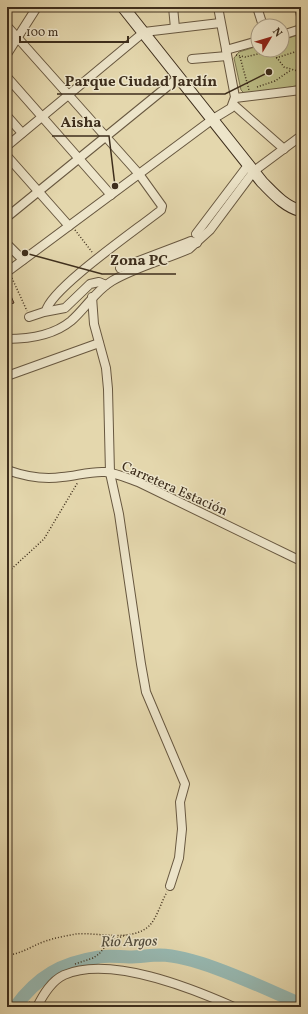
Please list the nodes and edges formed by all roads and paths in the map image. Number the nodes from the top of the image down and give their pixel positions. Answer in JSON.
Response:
{"nodes":[{"id":1,"x":37,"y":7,"type":"edge"},
{"id":2,"x":123,"y":7,"type":"edge"},
{"id":3,"x":173,"y":7,"type":"edge"},
{"id":4,"x":219,"y":7,"type":"edge"},
{"id":5,"x":257,"y":7,"type":"edge"},
{"id":6,"x":299,"y":7,"type":"edge"},
{"id":7,"x":301,"y":16,"type":"edge"},
{"id":8,"x":260,"y":18,"type":"edge"},
{"id":9,"x":220,"y":23,"type":"junction"},
{"id":10,"x":7,"y":26,"type":"edge"},
{"id":11,"x":175,"y":28,"type":"junction"},
{"id":12,"x":301,"y":29,"type":"edge"},
{"id":13,"x":144,"y":32,"type":"junction"},
{"id":14,"x":290,"y":32,"type":"edge"},
{"id":15,"x":17,"y":38,"type":"junction"},
{"id":16,"x":250,"y":44,"type":"edge"},
{"id":17,"x":301,"y":50,"type":"edge"},
{"id":18,"x":228,"y":52,"type":"junction"},
{"id":19,"x":7,"y":54,"type":"edge"},
{"id":20,"x":290,"y":54,"type":"edge"},
{"id":21,"x":250,"y":56,"type":"edge"},
{"id":22,"x":240,"y":57,"type":"junction"},
{"id":23,"x":276,"y":58,"type":"edge"},
{"id":24,"x":192,"y":59,"type":"dead end"},
{"id":25,"x":291,"y":70,"type":"junction"},
{"id":26,"x":301,"y":72,"type":"edge"},
{"id":27,"x":7,"y":77,"type":"edge"},
{"id":28,"x":179,"y":77,"type":"junction"},
{"id":29,"x":301,"y":90,"type":"edge"},
{"id":30,"x":67,"y":95,"type":"junction"},
{"id":31,"x":247,"y":95,"type":"junction"},
{"id":32,"x":234,"y":102,"type":"junction"},
{"id":33,"x":7,"y":116,"type":"edge"},
{"id":34,"x":43,"y":117,"type":"junction"},
{"id":35,"x":213,"y":120,"type":"junction"},
{"id":36,"x":22,"y":133,"type":"junction"},
{"id":37,"x":105,"y":137,"type":"junction"},
{"id":38,"x":300,"y":140,"type":"edge"},
{"id":39,"x":7,"y":146,"type":"edge"},
{"id":40,"x":284,"y":149,"type":"junction"},
{"id":41,"x":7,"y":156,"type":"edge"},
{"id":42,"x":80,"y":158,"type":"junction"},
{"id":43,"x":251,"y":167,"type":"junction"},
{"id":44,"x":139,"y":174,"type":"junction"},
{"id":45,"x":38,"y":191,"type":"junction"},
{"id":46,"x":111,"y":195,"type":"junction"},
{"id":47,"x":301,"y":211,"type":"edge"},
{"id":48,"x":7,"y":217,"type":"edge"},
{"id":49,"x":70,"y":225,"type":"junction"},
{"id":50,"x":196,"y":234,"type":"dead end"},
{"id":51,"x":197,"y":243,"type":"junction"},
{"id":52,"x":7,"y":244,"type":"edge"},
{"id":53,"x":97,"y":259,"type":"junction"},
{"id":54,"x":23,"y":260,"type":"junction"},
{"id":55,"x":120,"y":268,"type":"dead end"},
{"id":56,"x":8,"y":271,"type":"edge"},
{"id":57,"x":106,"y":285,"type":"junction"},
{"id":58,"x":92,"y":298,"type":"junction"},
{"id":59,"x":46,"y":311,"type":"junction"},
{"id":60,"x":30,"y":317,"type":"joint"},
{"id":61,"x":8,"y":339,"type":"edge"},
{"id":62,"x":99,"y":343,"type":"junction"},
{"id":63,"x":7,"y":376,"type":"edge"},
{"id":64,"x":7,"y":470,"type":"edge"},
{"id":65,"x":85,"y":473,"type":"junction"},
{"id":66,"x":110,"y":473,"type":"junction"},
{"id":67,"x":301,"y":561,"type":"edge"},
{"id":68,"x":7,"y":573,"type":"edge"},
{"id":69,"x":170,"y":886,"type":"joint"},
{"id":70,"x":128,"y":934,"type":"junction"},
{"id":71,"x":7,"y":956,"type":"edge"},
{"id":72,"x":64,"y":975,"type":"junction"},
{"id":73,"x":37,"y":1007,"type":"edge"},
{"id":74,"x":234,"y":1007,"type":"edge"}],
"edges":[{"from":1,"to":15,"type":"street"},
{"from":2,"to":13,"type":"main road"},
{"from":3,"to":11,"type":"street"},
{"from":4,"to":9,"type":"street"},
{"from":5,"to":8,"type":"street"},
{"from":6,"to":7,"type":"street"},
{"from":9,"to":11,"type":"street"},
{"from":9,"to":18,"type":"street"},
{"from":10,"to":15,"type":"street"},
{"from":11,"to":13,"type":"street"},
{"from":12,"to":14,"type":"street"},
{"from":13,"to":28,"type":"main road"},
{"from":13,"to":30,"type":"street"},
{"from":15,"to":19,"type":"street"},
{"from":15,"to":30,"type":"street"},
{"from":16,"to":18,"type":"street"},
{"from":17,"to":20,"type":"path"},
{"from":18,"to":22,"type":"path"},
{"from":18,"to":24,"type":"street"},
{"from":18,"to":32,"type":"street"},
{"from":21,"to":22,"type":"path"},
{"from":22,"to":31,"type":"path"},
{"from":23,"to":25,"type":"path"},
{"from":25,"to":26,"type":"path"},
{"from":25,"to":31,"type":"path"},
{"from":27,"to":34,"type":"street"},
{"from":28,"to":35,"type":"main road"},
{"from":28,"to":37,"type":"street"},
{"from":29,"to":31,"type":"street"},
{"from":30,"to":34,"type":"street"},
{"from":30,"to":37,"type":"street"},
{"from":31,"to":32,"type":"street"},
{"from":32,"to":35,"type":"street"},
{"from":32,"to":40,"type":"street"},
{"from":33,"to":36,"type":"street"},
{"from":34,"to":36,"type":"street"},
{"from":34,"to":42,"type":"street"},
{"from":35,"to":43,"type":"main road"},
{"from":35,"to":44,"type":"street"},
{"from":36,"to":39,"type":"street"},
{"from":37,"to":42,"type":"street"},
{"from":37,"to":44,"type":"street"},
{"from":38,"to":40,"type":"street"},
{"from":40,"to":43,"type":"street"},
{"from":41,"to":45,"type":"street"},
{"from":42,"to":45,"type":"street"},
{"from":42,"to":46,"type":"street"},
{"from":43,"to":47,"type":"main road"},
{"from":43,"to":50,"type":"street"},
{"from":43,"to":51,"type":"street"},
{"from":44,"to":46,"type":"street"},
{"from":44,"to":53,"type":"street"},
{"from":45,"to":48,"type":"street"},
{"from":45,"to":49,"type":"street"},
{"from":46,"to":49,"type":"street"},
{"from":49,"to":53,"type":"path"},
{"from":49,"to":54,"type":"street"},
{"from":51,"to":55,"type":"street"},
{"from":51,"to":57,"type":"street"},
{"from":52,"to":54,"type":"street"},
{"from":53,"to":59,"type":"street"},
{"from":54,"to":56,"type":"street"},
{"from":56,"to":60,"type":"path"},
{"from":57,"to":58,"type":"street"},
{"from":57,"to":59,"type":"street"},
{"from":58,"to":61,"type":"street"},
{"from":58,"to":62,"type":"street"},
{"from":59,"to":60,"type":"street"},
{"from":62,"to":63,"type":"street"},
{"from":62,"to":66,"type":"street"},
{"from":64,"to":65,"type":"street","name":"Carretera Estación"},
{"from":65,"to":66,"type":"street","name":"Carretera Estación"},
{"from":65,"to":68,"type":"path"},
{"from":66,"to":67,"type":"street","name":"Carretera Estación"},
{"from":66,"to":69,"type":"street"},
{"from":69,"to":70,"type":"path"},
{"from":70,"to":71,"type":"path"},
{"from":70,"to":72,"type":"path"},
{"from":72,"to":73,"type":"street"},
{"from":72,"to":74,"type":"street"}]}
